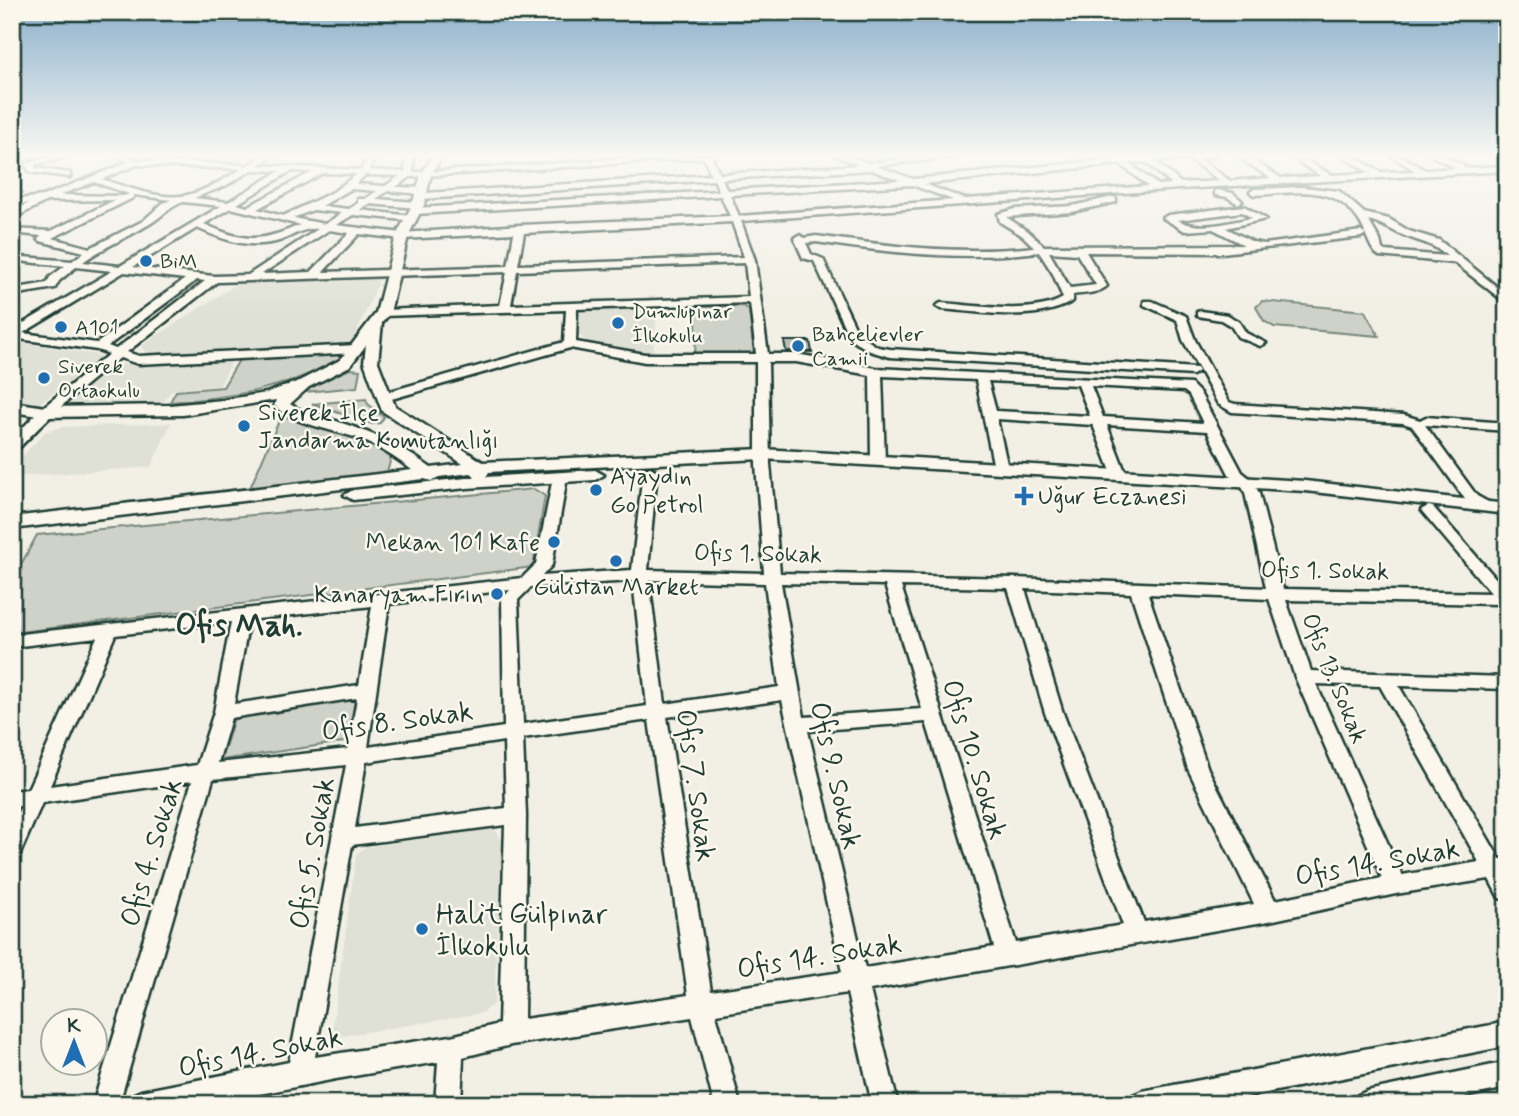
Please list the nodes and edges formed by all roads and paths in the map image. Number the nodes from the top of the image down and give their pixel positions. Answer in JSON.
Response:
{"nodes":[{"id":1,"x":29,"y":207,"type":"edge"},
{"id":2,"x":106,"y":207,"type":"edge"},
{"id":3,"x":164,"y":207,"type":"edge"},
{"id":4,"x":227,"y":207,"type":"edge"},
{"id":5,"x":240,"y":207,"type":"edge"},
{"id":6,"x":254,"y":207,"type":"edge"},
{"id":7,"x":311,"y":207,"type":"joint"},
{"id":8,"x":358,"y":207,"type":"edge"},
{"id":9,"x":389,"y":207,"type":"edge"},
{"id":10,"x":416,"y":207,"type":"edge"},
{"id":11,"x":730,"y":207,"type":"edge"},
{"id":12,"x":898,"y":207,"type":"edge"},
{"id":13,"x":1080,"y":207,"type":"edge"},
{"id":14,"x":1217,"y":207,"type":"edge"},
{"id":15,"x":1247,"y":207,"type":"edge"},
{"id":16,"x":1353,"y":207,"type":"edge"},
{"id":17,"x":250,"y":209,"type":"junction"},
{"id":18,"x":353,"y":211,"type":"junction"},
{"id":19,"x":1360,"y":215,"type":"junction"},
{"id":20,"x":14,"y":216,"type":"edge"},
{"id":21,"x":285,"y":218,"type":"junction"},
{"id":22,"x":736,"y":219,"type":"junction"},
{"id":23,"x":198,"y":225,"type":"junction"},
{"id":24,"x":309,"y":225,"type":"junction"},
{"id":25,"x":1221,"y":227,"type":"junction"},
{"id":26,"x":328,"y":228,"type":"junction"},
{"id":27,"x":520,"y":228,"type":"junction"},
{"id":28,"x":1400,"y":229,"type":"junction"},
{"id":29,"x":357,"y":230,"type":"junction"},
{"id":30,"x":13,"y":232,"type":"edge"},
{"id":31,"x":1367,"y":233,"type":"junction"},
{"id":32,"x":51,"y":234,"type":"junction"},
{"id":33,"x":287,"y":234,"type":"junction"},
{"id":34,"x":402,"y":236,"type":"junction"},
{"id":35,"x":307,"y":241,"type":"junction"},
{"id":36,"x":1250,"y":247,"type":"junction"},
{"id":37,"x":1043,"y":249,"type":"junction"},
{"id":38,"x":1081,"y":250,"type":"junction"},
{"id":39,"x":92,"y":251,"type":"junction"},
{"id":40,"x":27,"y":259,"type":"dead end"},
{"id":41,"x":750,"y":260,"type":"junction"},
{"id":42,"x":1460,"y":260,"type":"junction"},
{"id":43,"x":77,"y":264,"type":"junction"},
{"id":44,"x":124,"y":267,"type":"junction"},
{"id":45,"x":515,"y":267,"type":"junction"},
{"id":46,"x":393,"y":272,"type":"junction"},
{"id":47,"x":314,"y":275,"type":"junction"},
{"id":48,"x":195,"y":277,"type":"junction"},
{"id":49,"x":250,"y":278,"type":"junction"},
{"id":50,"x":214,"y":279,"type":"junction"},
{"id":51,"x":51,"y":286,"type":"junction"},
{"id":52,"x":12,"y":292,"type":"edge"},
{"id":53,"x":1066,"y":292,"type":"junction"},
{"id":54,"x":81,"y":294,"type":"junction"},
{"id":55,"x":755,"y":300,"type":"junction"},
{"id":56,"x":1507,"y":301,"type":"edge"},
{"id":57,"x":1148,"y":303,"type":"dead end"},
{"id":58,"x":572,"y":306,"type":"junction"},
{"id":59,"x":941,"y":306,"type":"dead end"},
{"id":60,"x":505,"y":309,"type":"junction"},
{"id":61,"x":1177,"y":315,"type":"junction"},
{"id":62,"x":379,"y":318,"type":"junction"},
{"id":63,"x":12,"y":335,"type":"edge"},
{"id":64,"x":1260,"y":343,"type":"dead end"},
{"id":65,"x":570,"y":344,"type":"junction"},
{"id":66,"x":99,"y":347,"type":"junction"},
{"id":67,"x":357,"y":349,"type":"junction"},
{"id":68,"x":118,"y":352,"type":"junction"},
{"id":69,"x":762,"y":358,"type":"junction"},
{"id":70,"x":371,"y":362,"type":"junction"},
{"id":71,"x":345,"y":363,"type":"junction"},
{"id":72,"x":1202,"y":371,"type":"junction"},
{"id":73,"x":876,"y":372,"type":"junction"},
{"id":74,"x":982,"y":376,"type":"junction"},
{"id":75,"x":1083,"y":382,"type":"junction"},
{"id":76,"x":304,"y":384,"type":"junction"},
{"id":77,"x":384,"y":397,"type":"junction"},
{"id":78,"x":12,"y":407,"type":"edge"},
{"id":79,"x":171,"y":410,"type":"junction"},
{"id":80,"x":46,"y":412,"type":"junction"},
{"id":81,"x":292,"y":412,"type":"junction"},
{"id":82,"x":990,"y":415,"type":"junction"},
{"id":83,"x":405,"y":420,"type":"junction"},
{"id":84,"x":1098,"y":420,"type":"junction"},
{"id":85,"x":1416,"y":421,"type":"junction"},
{"id":86,"x":1211,"y":427,"type":"junction"},
{"id":87,"x":1507,"y":427,"type":"edge"},
{"id":88,"x":368,"y":436,"type":"junction"},
{"id":89,"x":12,"y":447,"type":"edge"},
{"id":90,"x":763,"y":459,"type":"junction"},
{"id":91,"x":878,"y":461,"type":"junction"},
{"id":92,"x":480,"y":467,"type":"junction"},
{"id":93,"x":1001,"y":468,"type":"junction"},
{"id":94,"x":650,"y":471,"type":"junction"},
{"id":95,"x":426,"y":473,"type":"junction"},
{"id":96,"x":1119,"y":474,"type":"junction"},
{"id":97,"x":560,"y":477,"type":"junction"},
{"id":98,"x":467,"y":482,"type":"junction"},
{"id":99,"x":1250,"y":488,"type":"junction"},
{"id":100,"x":1498,"y":508,"type":"edge"},
{"id":101,"x":1428,"y":510,"type":"junction"},
{"id":102,"x":1507,"y":519,"type":"edge"},
{"id":103,"x":12,"y":523,"type":"edge"},
{"id":104,"x":12,"y":533,"type":"edge"},
{"id":105,"x":640,"y":575,"type":"junction"},
{"id":106,"x":772,"y":577,"type":"junction"},
{"id":107,"x":891,"y":580,"type":"junction"},
{"id":108,"x":525,"y":583,"type":"junction"},
{"id":109,"x":1015,"y":583,"type":"junction"},
{"id":110,"x":1138,"y":588,"type":"junction"},
{"id":111,"x":1276,"y":594,"type":"junction"},
{"id":112,"x":1506,"y":600,"type":"edge"},
{"id":113,"x":381,"y":601,"type":"junction"},
{"id":114,"x":241,"y":615,"type":"junction"},
{"id":115,"x":109,"y":630,"type":"junction"},
{"id":116,"x":12,"y":641,"type":"edge"},
{"id":117,"x":1304,"y":677,"type":"junction"},
{"id":118,"x":1386,"y":680,"type":"junction"},
{"id":119,"x":1507,"y":683,"type":"edge"},
{"id":120,"x":367,"y":690,"type":"junction"},
{"id":121,"x":789,"y":692,"type":"junction"},
{"id":122,"x":222,"y":712,"type":"junction"},
{"id":123,"x":657,"y":712,"type":"junction"},
{"id":124,"x":933,"y":715,"type":"junction"},
{"id":125,"x":797,"y":725,"type":"junction"},
{"id":126,"x":512,"y":731,"type":"junction"},
{"id":127,"x":357,"y":756,"type":"junction"},
{"id":128,"x":205,"y":772,"type":"junction"},
{"id":129,"x":36,"y":796,"type":"junction"},
{"id":130,"x":12,"y":799,"type":"edge"},
{"id":131,"x":516,"y":815,"type":"junction"},
{"id":132,"x":342,"y":838,"type":"junction"},
{"id":133,"x":12,"y":848,"type":"edge"},
{"id":134,"x":1501,"y":869,"type":"edge"},
{"id":135,"x":1396,"y":886,"type":"junction"},
{"id":136,"x":1507,"y":891,"type":"edge"},
{"id":137,"x":1269,"y":911,"type":"junction"},
{"id":138,"x":1137,"y":932,"type":"junction"},
{"id":139,"x":1008,"y":954,"type":"junction"},
{"id":140,"x":856,"y":981,"type":"junction"},
{"id":141,"x":701,"y":1003,"type":"junction"},
{"id":142,"x":511,"y":1033,"type":"junction"},
{"id":143,"x":1507,"y":1034,"type":"edge"},
{"id":144,"x":451,"y":1048,"type":"junction"},
{"id":145,"x":300,"y":1073,"type":"junction"},
{"id":146,"x":1507,"y":1075,"type":"edge"},
{"id":147,"x":106,"y":1104,"type":"edge"},
{"id":148,"x":141,"y":1104,"type":"edge"},
{"id":149,"x":448,"y":1104,"type":"edge"},
{"id":150,"x":727,"y":1104,"type":"edge"},
{"id":151,"x":885,"y":1104,"type":"edge"},
{"id":152,"x":1142,"y":1104,"type":"edge"},
{"id":153,"x":1367,"y":1104,"type":"edge"}],
"edges":[{"from":1,"to":20,"type":"street"},
{"from":2,"to":32,"type":"street"},
{"from":3,"to":39,"type":"street"},
{"from":4,"to":23,"type":"street"},
{"from":5,"to":17,"type":"street"},
{"from":6,"to":17,"type":"street"},
{"from":7,"to":18,"type":"street"},
{"from":7,"to":21,"type":"street"},
{"from":8,"to":18,"type":"street"},
{"from":9,"to":18,"type":"street"},
{"from":10,"to":34,"type":"main road"},
{"from":11,"to":22,"type":"street","name":"Ofis 9. Sokak"},
{"from":12,"to":22,"type":"street"},
{"from":13,"to":37,"type":"street"},
{"from":14,"to":25,"type":"street"},
{"from":15,"to":25,"type":"street"},
{"from":16,"to":19,"type":"street"},
{"from":17,"to":21,"type":"street"},
{"from":18,"to":26,"type":"street"},
{"from":19,"to":28,"type":"street"},
{"from":19,"to":31,"type":"street"},
{"from":20,"to":30,"type":"street"},
{"from":21,"to":24,"type":"street"},
{"from":22,"to":27,"type":"street"},
{"from":22,"to":41,"type":"street","name":"Ofis 9. Sokak"},
{"from":23,"to":33,"type":"street"},
{"from":23,"to":44,"type":"street"},
{"from":24,"to":26,"type":"street"},
{"from":24,"to":33,"type":"street"},
{"from":25,"to":36,"type":"street"},
{"from":26,"to":29,"type":"street"},
{"from":26,"to":35,"type":"street"},
{"from":27,"to":34,"type":"street"},
{"from":27,"to":45,"type":"street"},
{"from":28,"to":31,"type":"street"},
{"from":28,"to":42,"type":"street"},
{"from":29,"to":34,"type":"street"},
{"from":29,"to":47,"type":"street"},
{"from":30,"to":32,"type":"street"},
{"from":31,"to":36,"type":"street"},
{"from":31,"to":42,"type":"street"},
{"from":32,"to":39,"type":"street"},
{"from":33,"to":35,"type":"street"},
{"from":34,"to":46,"type":"main road"},
{"from":35,"to":49,"type":"street"},
{"from":36,"to":38,"type":"street"},
{"from":37,"to":38,"type":"street"},
{"from":37,"to":53,"type":"street"},
{"from":37,"to":72,"type":"street"},
{"from":38,"to":53,"type":"street"},
{"from":39,"to":43,"type":"street"},
{"from":40,"to":43,"type":"street"},
{"from":41,"to":45,"type":"street"},
{"from":41,"to":55,"type":"street","name":"Ofis 9. Sokak"},
{"from":42,"to":56,"type":"street"},
{"from":43,"to":44,"type":"street"},
{"from":43,"to":51,"type":"street"},
{"from":44,"to":48,"type":"street"},
{"from":44,"to":54,"type":"street"},
{"from":45,"to":46,"type":"street"},
{"from":45,"to":60,"type":"street"},
{"from":46,"to":47,"type":"street"},
{"from":46,"to":62,"type":"main road"},
{"from":47,"to":49,"type":"street"},
{"from":48,"to":50,"type":"street"},
{"from":48,"to":66,"type":"street"},
{"from":49,"to":50,"type":"street"},
{"from":50,"to":68,"type":"street"},
{"from":51,"to":52,"type":"street"},
{"from":51,"to":54,"type":"street"},
{"from":53,"to":59,"type":"street"},
{"from":54,"to":63,"type":"street"},
{"from":55,"to":58,"type":"street"},
{"from":55,"to":69,"type":"street","name":"Ofis 9. Sokak"},
{"from":57,"to":61,"type":"street"},
{"from":58,"to":60,"type":"street"},
{"from":58,"to":65,"type":"street"},
{"from":60,"to":62,"type":"street"},
{"from":61,"to":64,"type":"street"},
{"from":61,"to":72,"type":"street"},
{"from":62,"to":67,"type":"main road"},
{"from":62,"to":70,"type":"main road"},
{"from":63,"to":66,"type":"street"},
{"from":65,"to":69,"type":"street"},
{"from":65,"to":77,"type":"street"},
{"from":66,"to":68,"type":"street"},
{"from":67,"to":68,"type":"street"},
{"from":67,"to":71,"type":"main road"},
{"from":68,"to":80,"type":"street"},
{"from":69,"to":73,"type":"street"},
{"from":69,"to":90,"type":"street","name":"Ofis 9. Sokak"},
{"from":70,"to":71,"type":"main road"},
{"from":70,"to":77,"type":"main road"},
{"from":71,"to":76,"type":"main road"},
{"from":72,"to":85,"type":"street"},
{"from":73,"to":74,"type":"street"},
{"from":73,"to":91,"type":"street"},
{"from":74,"to":75,"type":"street"},
{"from":74,"to":82,"type":"street"},
{"from":75,"to":84,"type":"street"},
{"from":75,"to":86,"type":"street"},
{"from":76,"to":79,"type":"main road"},
{"from":76,"to":81,"type":"main road"},
{"from":77,"to":83,"type":"main road"},
{"from":78,"to":80,"type":"main road"},
{"from":79,"to":80,"type":"main road"},
{"from":79,"to":81,"type":"main road"},
{"from":80,"to":89,"type":"street"},
{"from":81,"to":88,"type":"main road"},
{"from":82,"to":84,"type":"street"},
{"from":82,"to":93,"type":"street"},
{"from":83,"to":88,"type":"main road"},
{"from":83,"to":92,"type":"main road"},
{"from":84,"to":86,"type":"street"},
{"from":84,"to":96,"type":"street"},
{"from":85,"to":87,"type":"street"},
{"from":85,"to":100,"type":"street"},
{"from":86,"to":99,"type":"street"},
{"from":88,"to":95,"type":"main road"},
{"from":90,"to":91,"type":"main road"},
{"from":90,"to":92,"type":"main road"},
{"from":90,"to":94,"type":"main road"},
{"from":90,"to":99,"type":"main road"},
{"from":90,"to":106,"type":"street","name":"Ofis 9. Sokak"},
{"from":91,"to":93,"type":"main road"},
{"from":92,"to":95,"type":"main road"},
{"from":92,"to":98,"type":"main road"},
{"from":93,"to":96,"type":"main road"},
{"from":94,"to":97,"type":"main road"},
{"from":94,"to":105,"type":"street","name":"Ofis 7. Sokak"},
{"from":95,"to":98,"type":"main road"},
{"from":95,"to":103,"type":"main road"},
{"from":96,"to":99,"type":"main road"},
{"from":97,"to":98,"type":"main road"},
{"from":97,"to":108,"type":"street"},
{"from":98,"to":104,"type":"main road"},
{"from":99,"to":100,"type":"main road"},
{"from":99,"to":101,"type":"main road"},
{"from":99,"to":111,"type":"street","name":"Ofis 13. Sokak"},
{"from":101,"to":102,"type":"main road"},
{"from":101,"to":112,"type":"street"},
{"from":105,"to":106,"type":"street","name":"Ofis 1. Sokak"},
{"from":105,"to":108,"type":"street","name":"Ofis 1. Sokak"},
{"from":105,"to":123,"type":"street","name":"Ofis 7. Sokak"},
{"from":106,"to":107,"type":"street","name":"Ofis 1. Sokak"},
{"from":106,"to":121,"type":"street","name":"Ofis 9. Sokak"},
{"from":107,"to":109,"type":"street","name":"Ofis 1. Sokak"},
{"from":107,"to":124,"type":"street","name":"Ofis 10. Sokak"},
{"from":108,"to":113,"type":"street","name":"Ofis 1. Sokak"},
{"from":108,"to":126,"type":"street"},
{"from":109,"to":110,"type":"street","name":"Ofis 1. Sokak"},
{"from":109,"to":138,"type":"street"},
{"from":110,"to":111,"type":"street","name":"Ofis 1. Sokak"},
{"from":110,"to":137,"type":"street"},
{"from":111,"to":112,"type":"street","name":"Ofis 1. Sokak"},
{"from":111,"to":117,"type":"street","name":"Ofis 13. Sokak"},
{"from":113,"to":114,"type":"street","name":"Ofis 1. Sokak"},
{"from":113,"to":120,"type":"street","name":"Ofis 5. Sokak"},
{"from":114,"to":115,"type":"street","name":"Ofis 1. Sokak"},
{"from":114,"to":122,"type":"street","name":"Ofis 4. Sokak"},
{"from":115,"to":116,"type":"street","name":"Ofis 1. Sokak"},
{"from":115,"to":129,"type":"street"},
{"from":117,"to":118,"type":"street"},
{"from":117,"to":135,"type":"street","name":"Ofis 13. Sokak"},
{"from":118,"to":119,"type":"street"},
{"from":118,"to":134,"type":"street"},
{"from":120,"to":122,"type":"street"},
{"from":120,"to":127,"type":"street","name":"Ofis 5. Sokak"},
{"from":121,"to":123,"type":"street","name":"Ofis 8. Sokak"},
{"from":121,"to":125,"type":"street","name":"Ofis 9. Sokak"},
{"from":122,"to":128,"type":"street","name":"Ofis 4. Sokak"},
{"from":123,"to":126,"type":"street","name":"Ofis 8. Sokak"},
{"from":123,"to":141,"type":"street","name":"Ofis 7. Sokak"},
{"from":124,"to":125,"type":"street"},
{"from":124,"to":139,"type":"street","name":"Ofis 10. Sokak"},
{"from":125,"to":140,"type":"street","name":"Ofis 9. Sokak"},
{"from":126,"to":127,"type":"street","name":"Ofis 8. Sokak"},
{"from":126,"to":131,"type":"street"},
{"from":127,"to":128,"type":"street","name":"Ofis 8. Sokak"},
{"from":127,"to":132,"type":"street","name":"Ofis 5. Sokak"},
{"from":128,"to":129,"type":"street","name":"Ofis 8. Sokak"},
{"from":128,"to":147,"type":"street","name":"Ofis 4. Sokak"},
{"from":129,"to":130,"type":"street","name":"Ofis 8. Sokak"},
{"from":129,"to":133,"type":"street"},
{"from":131,"to":132,"type":"street"},
{"from":131,"to":142,"type":"street"},
{"from":132,"to":145,"type":"street","name":"Ofis 5. Sokak"},
{"from":134,"to":135,"type":"street","name":"Ofis 14. Sokak"},
{"from":134,"to":136,"type":"street"},
{"from":135,"to":137,"type":"street","name":"Ofis 14. Sokak"},
{"from":137,"to":138,"type":"street","name":"Ofis 14. Sokak"},
{"from":138,"to":139,"type":"street","name":"Ofis 14. Sokak"},
{"from":139,"to":140,"type":"street","name":"Ofis 14. Sokak"},
{"from":140,"to":141,"type":"street","name":"Ofis 14. Sokak"},
{"from":140,"to":151,"type":"street","name":"Ofis 9. Sokak"},
{"from":141,"to":142,"type":"street","name":"Ofis 14. Sokak"},
{"from":141,"to":150,"type":"street","name":"Ofis 7. Sokak"},
{"from":142,"to":144,"type":"street","name":"Ofis 14. Sokak"},
{"from":143,"to":152,"type":"street"},
{"from":144,"to":145,"type":"street","name":"Ofis 14. Sokak"},
{"from":144,"to":149,"type":"street"},
{"from":145,"to":148,"type":"street","name":"Ofis 14. Sokak"},
{"from":146,"to":153,"type":"street"}]}
